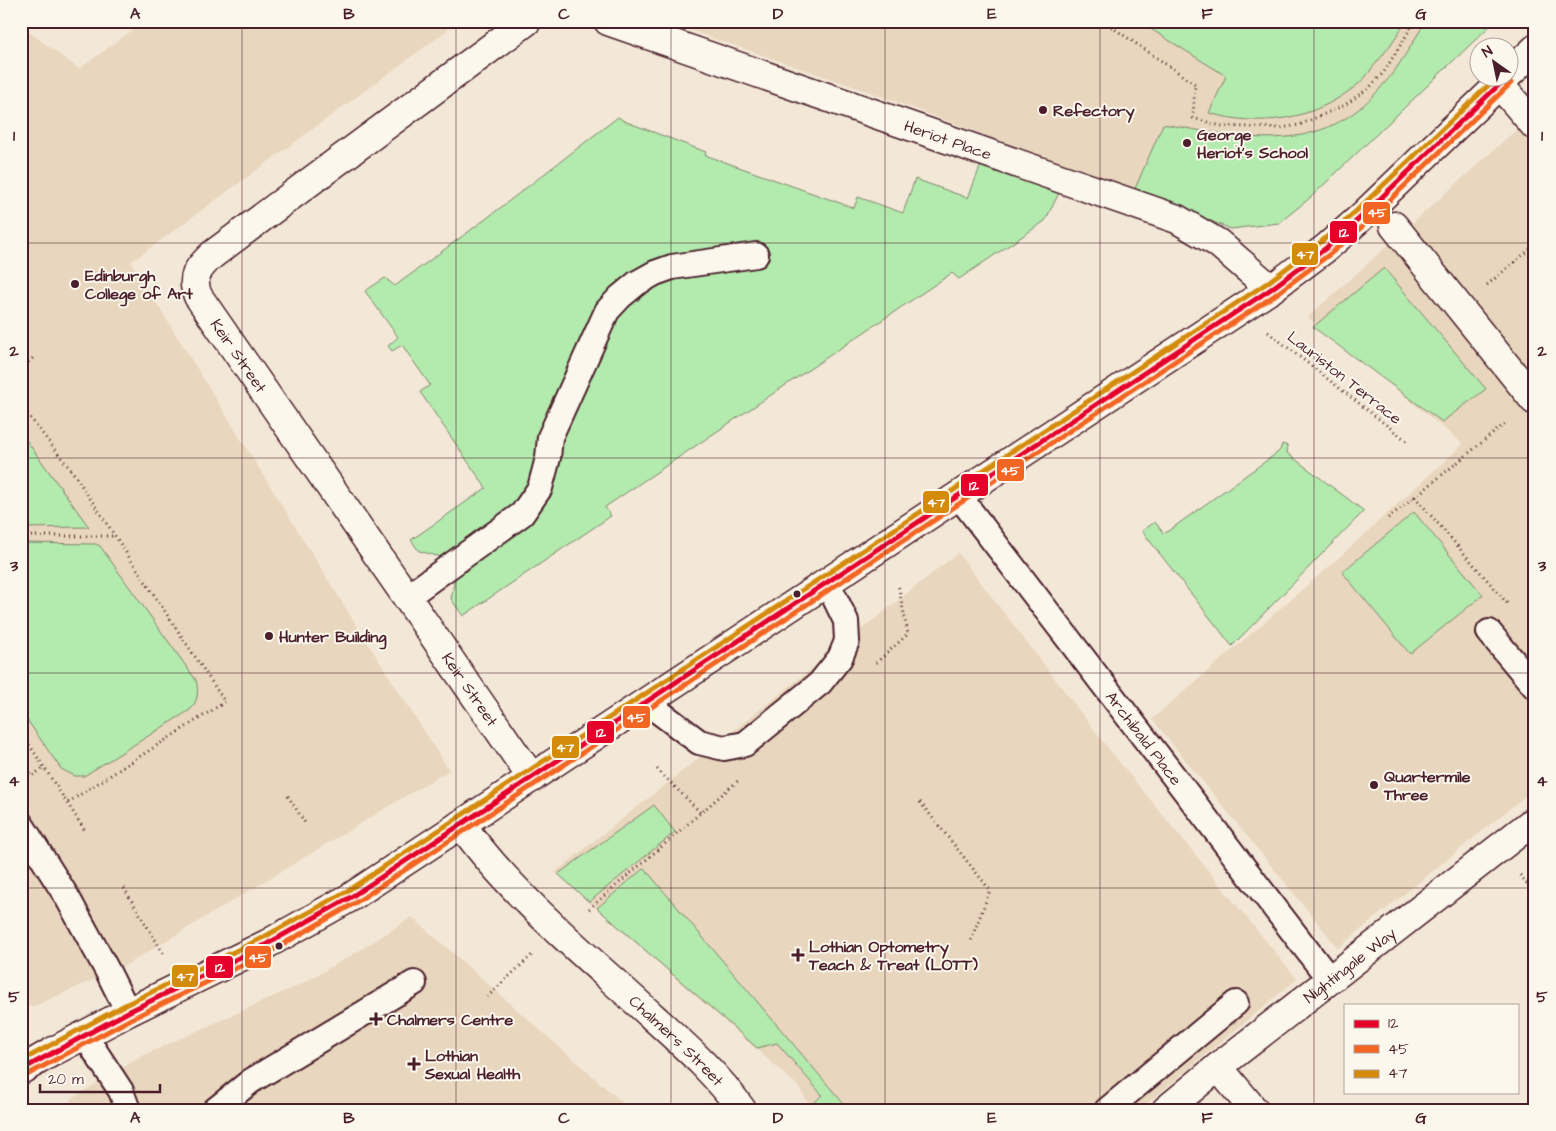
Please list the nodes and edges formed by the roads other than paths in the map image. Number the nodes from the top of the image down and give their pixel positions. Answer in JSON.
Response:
{"nodes":[{"id":1,"x":527,"y":21,"type":"edge"},
{"id":2,"x":608,"y":21,"type":"edge"},
{"id":3,"x":663,"y":30,"type":"edge"},
{"id":4,"x":1535,"y":49,"type":"edge"},
{"id":5,"x":1518,"y":66,"type":"edge"},
{"id":6,"x":1496,"y":88,"type":"edge"},
{"id":7,"x":1511,"y":88,"type":"edge"},
{"id":8,"x":1535,"y":126,"type":"edge"},
{"id":9,"x":1394,"y":226,"type":"dead end"},
{"id":10,"x":756,"y":255,"type":"dead end"},
{"id":11,"x":1271,"y":289,"type":"junction"},
{"id":12,"x":1534,"y":400,"type":"edge"},
{"id":13,"x":958,"y":495,"type":"junction"},
{"id":14,"x":827,"y":582,"type":"junction"},
{"id":15,"x":406,"y":597,"type":"junction"},
{"id":16,"x":1488,"y":632,"type":"dead end"},
{"id":17,"x":1535,"y":686,"type":"edge"},
{"id":18,"x":646,"y":702,"type":"junction"},
{"id":19,"x":532,"y":778,"type":"junction"},
{"id":20,"x":1535,"y":820,"type":"edge"},
{"id":21,"x":21,"y":824,"type":"edge"},
{"id":22,"x":461,"y":824,"type":"junction"},
{"id":23,"x":1330,"y":980,"type":"junction"},
{"id":24,"x":414,"y":983,"type":"dead end"},
{"id":25,"x":1236,"y":1003,"type":"dead end"},
{"id":26,"x":128,"y":1012,"type":"junction"},
{"id":27,"x":85,"y":1036,"type":"junction"},
{"id":28,"x":1218,"y":1067,"type":"junction"},
{"id":29,"x":21,"y":1070,"type":"edge"},
{"id":30,"x":128,"y":1110,"type":"edge"},
{"id":31,"x":215,"y":1110,"type":"edge"},
{"id":32,"x":742,"y":1110,"type":"edge"},
{"id":33,"x":1107,"y":1110,"type":"edge"},
{"id":34,"x":1166,"y":1110,"type":"edge"},
{"id":35,"x":1254,"y":1110,"type":"edge"}],
"edges":[{"from":1,"to":15,"type":"street","name":"Keir Street"},
{"from":2,"to":3,"type":"street","name":"Heriot Place"},
{"from":3,"to":11,"type":"street","name":"Heriot Place"},
{"from":4,"to":5,"type":"street"},
{"from":6,"to":11,"type":"street"},
{"from":7,"to":8,"type":"street"},
{"from":9,"to":12,"type":"street"},
{"from":10,"to":15,"type":"lane"},
{"from":11,"to":13,"type":"street"},
{"from":13,"to":14,"type":"street"},
{"from":13,"to":23,"type":"lane","name":"Archibald Place"},
{"from":14,"to":18,"type":"street"},
{"from":14,"to":18,"type":"lane"},
{"from":15,"to":19,"type":"street","name":"Keir Street"},
{"from":16,"to":17,"type":"lane"},
{"from":18,"to":19,"type":"street"},
{"from":19,"to":22,"type":"street"},
{"from":20,"to":23,"type":"street","name":"Nightingale Way"},
{"from":21,"to":26,"type":"lane"},
{"from":22,"to":26,"type":"street"},
{"from":22,"to":32,"type":"street","name":"Chalmers Street"},
{"from":23,"to":28,"type":"street","name":"Nightingale Way"},
{"from":24,"to":31,"type":"lane"},
{"from":25,"to":33,"type":"lane"},
{"from":26,"to":27,"type":"street"},
{"from":27,"to":29,"type":"street"},
{"from":27,"to":30,"type":"lane"},
{"from":28,"to":34,"type":"street","name":"Nightingale Way"},
{"from":28,"to":35,"type":"street"}]}
